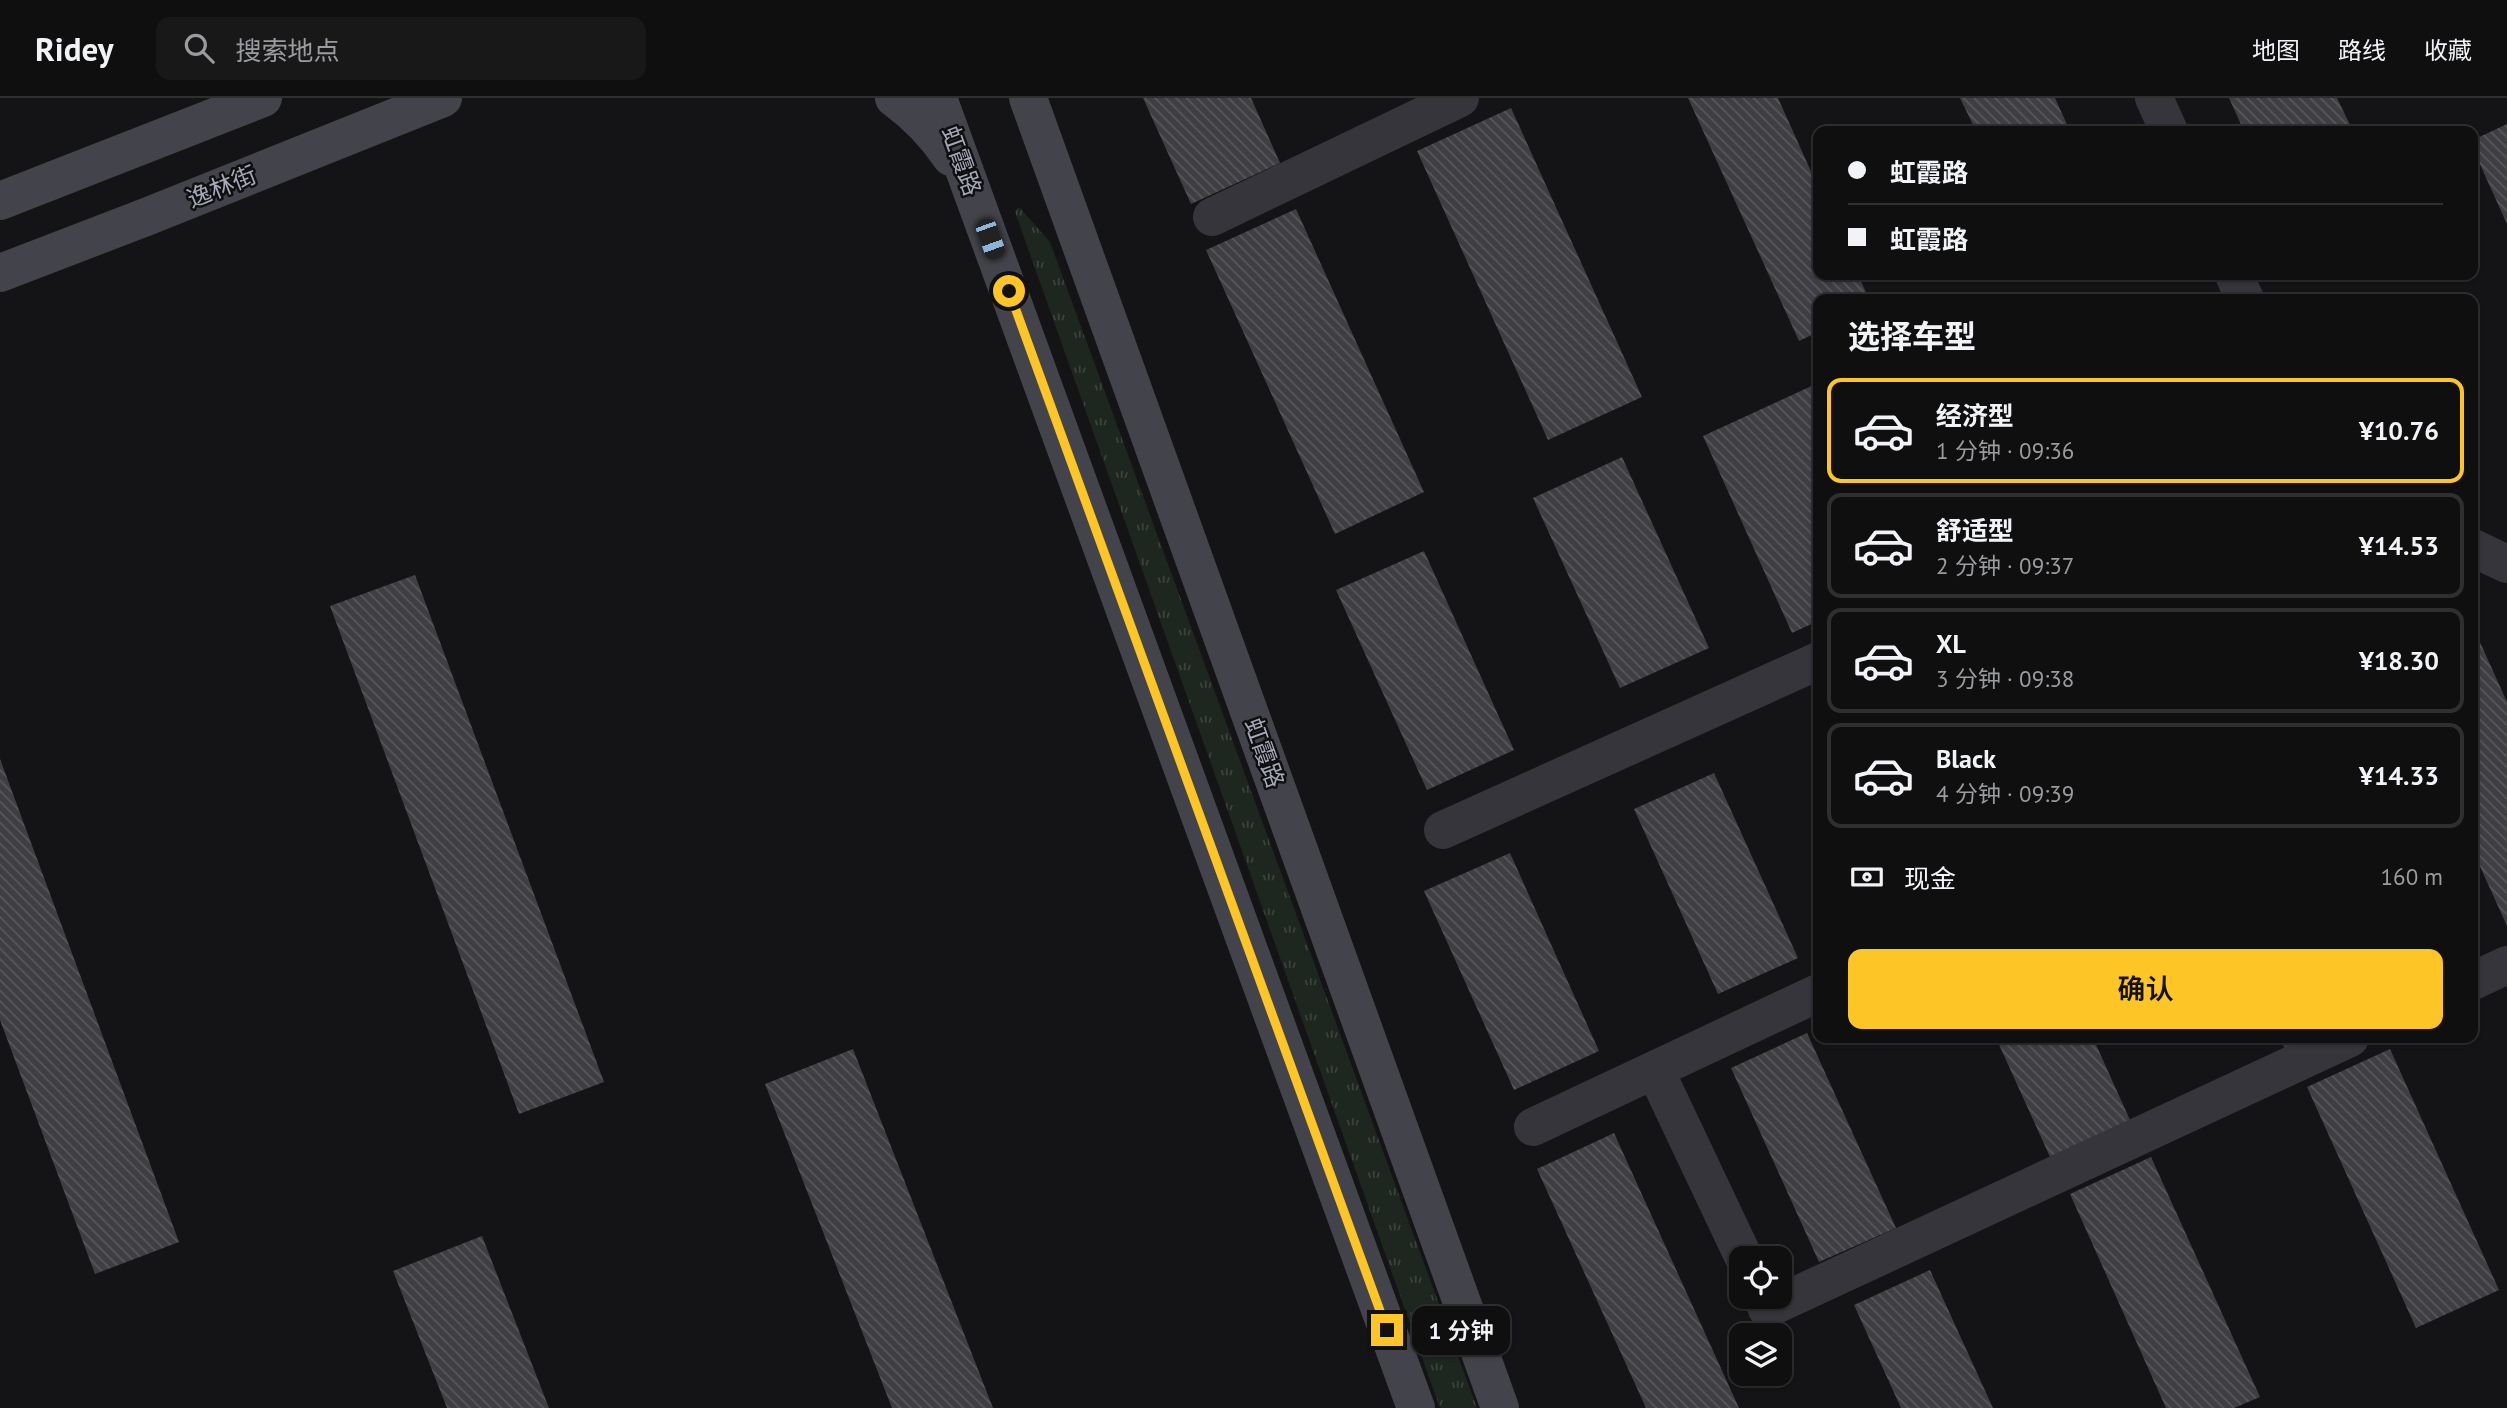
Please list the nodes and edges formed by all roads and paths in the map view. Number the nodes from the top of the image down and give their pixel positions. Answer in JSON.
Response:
{"nodes":[{"id":1,"x":263,"y":98,"type":"edge"},
{"id":2,"x":443,"y":98,"type":"edge"},
{"id":3,"x":894,"y":98,"type":"edge"},
{"id":4,"x":938,"y":98,"type":"edge"},
{"id":5,"x":1028,"y":98,"type":"edge"},
{"id":6,"x":1460,"y":98,"type":"edge"},
{"id":7,"x":2154,"y":98,"type":"edge"},
{"id":8,"x":2167,"y":126,"type":"edge"},
{"id":9,"x":971,"y":187,"type":"junction"},
{"id":10,"x":0,"y":201,"type":"edge"},
{"id":11,"x":1212,"y":217,"type":"dead end"},
{"id":12,"x":0,"y":273,"type":"edge"},
{"id":13,"x":2478,"y":550,"type":"edge"},
{"id":14,"x":2507,"y":564,"type":"edge"},
{"id":15,"x":1813,"y":663,"type":"edge"},
{"id":16,"x":1443,"y":830,"type":"dead end"},
{"id":17,"x":2507,"y":965,"type":"edge"},
{"id":18,"x":2478,"y":979,"type":"edge"},
{"id":19,"x":1813,"y":995,"type":"edge"},
{"id":20,"x":2339,"y":1043,"type":"edge"},
{"id":21,"x":1655,"y":1070,"type":"junction"},
{"id":22,"x":1534,"y":1127,"type":"dead end"},
{"id":23,"x":1738,"y":1246,"type":"edge"},
{"id":24,"x":1792,"y":1298,"type":"edge"},
{"id":25,"x":1416,"y":1408,"type":"edge"},
{"id":26,"x":1500,"y":1408,"type":"edge"}],
"edges":[{"from":1,"to":10,"type":"street"},
{"from":2,"to":12,"type":"street","name":"逸林街"},
{"from":3,"to":9,"type":"street"},
{"from":4,"to":9,"type":"street","name":"虹霞路"},
{"from":5,"to":26,"type":"street","name":"虹霞路"},
{"from":6,"to":11,"type":"street"},
{"from":7,"to":8,"type":"street"},
{"from":9,"to":25,"type":"street","name":"虹霞路"},
{"from":13,"to":14,"type":"street"},
{"from":15,"to":16,"type":"street"},
{"from":17,"to":18,"type":"street"},
{"from":19,"to":21,"type":"street"},
{"from":20,"to":24,"type":"street"},
{"from":21,"to":22,"type":"street"},
{"from":21,"to":23,"type":"street"}]}
